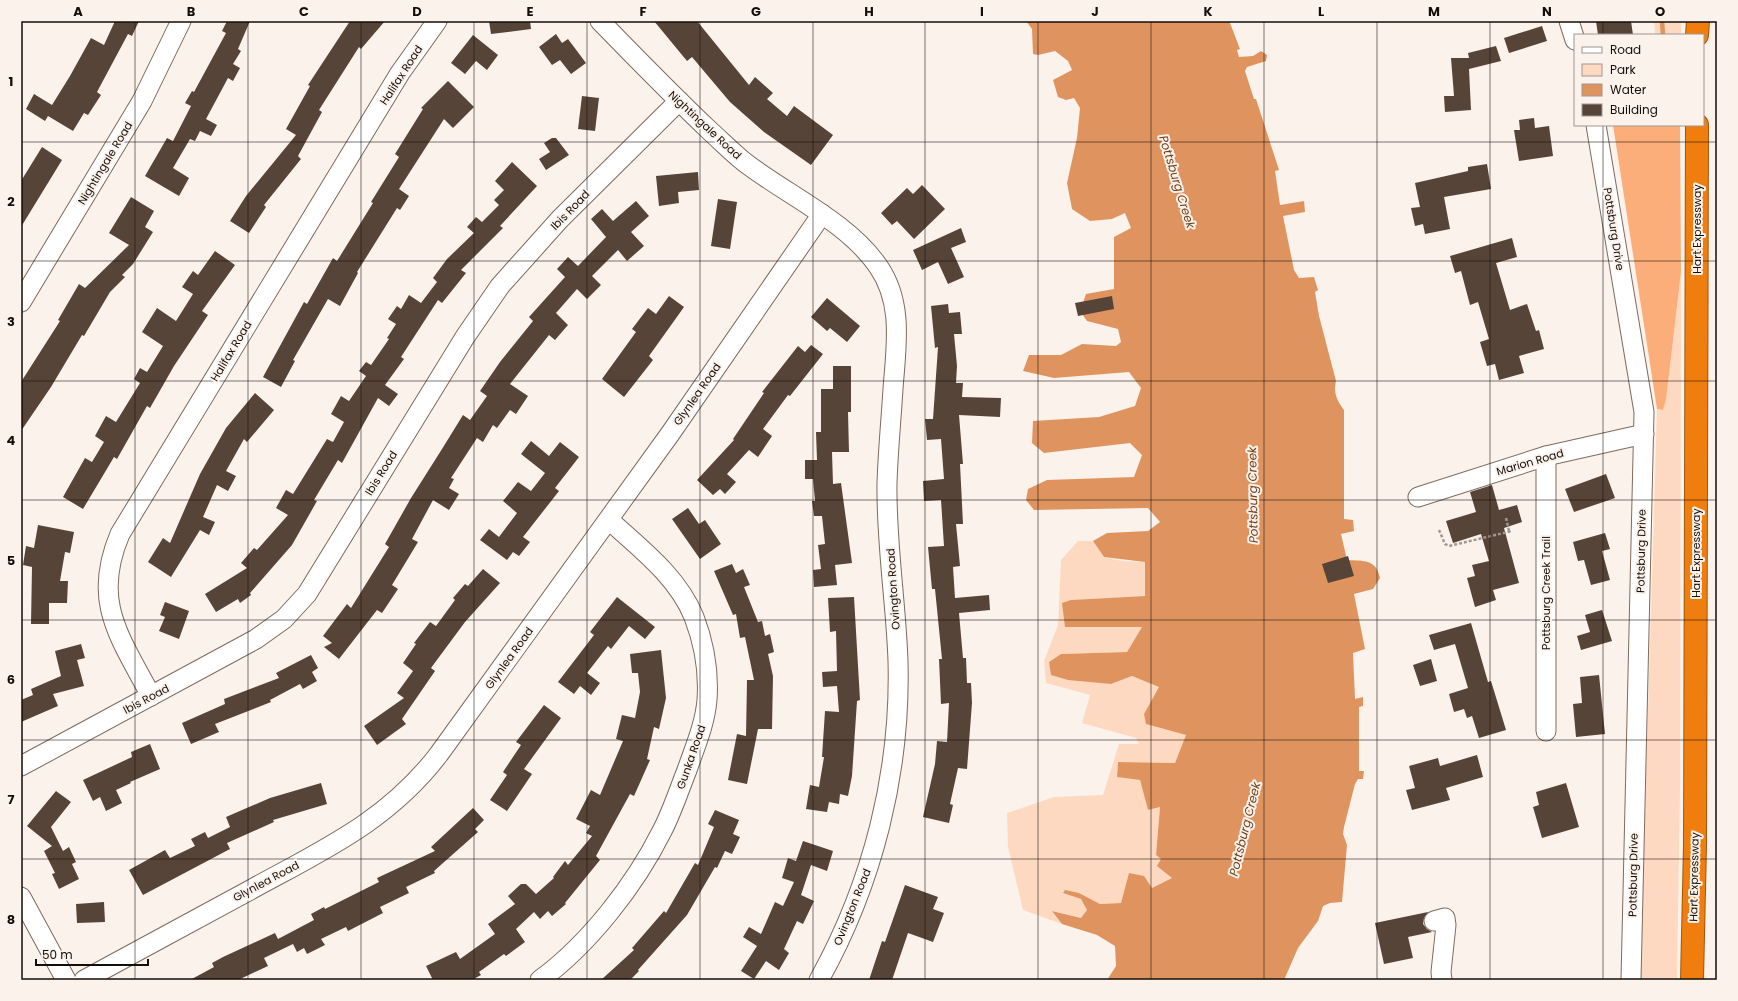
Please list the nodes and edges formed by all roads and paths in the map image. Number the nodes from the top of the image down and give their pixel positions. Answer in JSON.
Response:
{"nodes":[{"id":1,"x":182,"y":21,"type":"edge"},
{"id":2,"x":437,"y":21,"type":"edge"},
{"id":3,"x":600,"y":21,"type":"edge"},
{"id":4,"x":1569,"y":21,"type":"edge"},
{"id":5,"x":1698,"y":21,"type":"edge"},
{"id":6,"x":1698,"y":34,"type":"edge"},
{"id":7,"x":1574,"y":37,"type":"edge"},
{"id":8,"x":678,"y":101,"type":"junction"},
{"id":9,"x":1596,"y":126,"type":"edge"},
{"id":10,"x":1697,"y":126,"type":"edge"},
{"id":11,"x":822,"y":214,"type":"junction"},
{"id":12,"x":21,"y":302,"type":"edge"},
{"id":13,"x":1644,"y":434,"type":"junction"},
{"id":14,"x":1546,"y":456,"type":"junction"},
{"id":15,"x":1418,"y":497,"type":"dead end"},
{"id":16,"x":1506,"y":518,"type":"dead end"},
{"id":17,"x":609,"y":520,"type":"junction"},
{"id":18,"x":1438,"y":530,"type":"dead end"},
{"id":19,"x":151,"y":696,"type":"junction"},
{"id":20,"x":1546,"y":731,"type":"dead end"},
{"id":21,"x":21,"y":766,"type":"edge"},
{"id":22,"x":21,"y":897,"type":"edge"},
{"id":23,"x":1434,"y":921,"type":"dead end"},
{"id":24,"x":66,"y":980,"type":"edge"},
{"id":25,"x":84,"y":980,"type":"edge"},
{"id":26,"x":540,"y":980,"type":"edge"},
{"id":27,"x":819,"y":980,"type":"edge"},
{"id":28,"x":1442,"y":980,"type":"edge"},
{"id":29,"x":1631,"y":980,"type":"edge"},
{"id":30,"x":1692,"y":980,"type":"edge"}],
"edges":[{"from":1,"to":12,"type":"street","name":"Nightingale Road"},
{"from":2,"to":19,"type":"street","name":"Halifax Road"},
{"from":3,"to":8,"type":"street","name":"Nightingale Road"},
{"from":4,"to":7,"type":"street"},
{"from":5,"to":6,"type":"highway"},
{"from":8,"to":11,"type":"street","name":"Nightingale Road"},
{"from":8,"to":19,"type":"street","name":"Ibis Road"},
{"from":9,"to":13,"type":"street","name":"Pottsburg Drive"},
{"from":10,"to":30,"type":"highway","name":"Hart Expressway"},
{"from":11,"to":17,"type":"street","name":"Glynlea Road"},
{"from":11,"to":27,"type":"street","name":"Ovington Road"},
{"from":13,"to":14,"type":"street","name":"Marion Road"},
{"from":13,"to":29,"type":"street","name":"Pottsburg Drive"},
{"from":14,"to":15,"type":"street","name":"Marion Road"},
{"from":14,"to":20,"type":"street","name":"Pottsburg Creek Trail"},
{"from":16,"to":18,"type":"path"},
{"from":17,"to":25,"type":"street","name":"Glynlea Road"},
{"from":17,"to":26,"type":"street","name":"Gunka Road"},
{"from":19,"to":21,"type":"street","name":"Ibis Road"},
{"from":22,"to":24,"type":"street"},
{"from":23,"to":28,"type":"street"}]}
